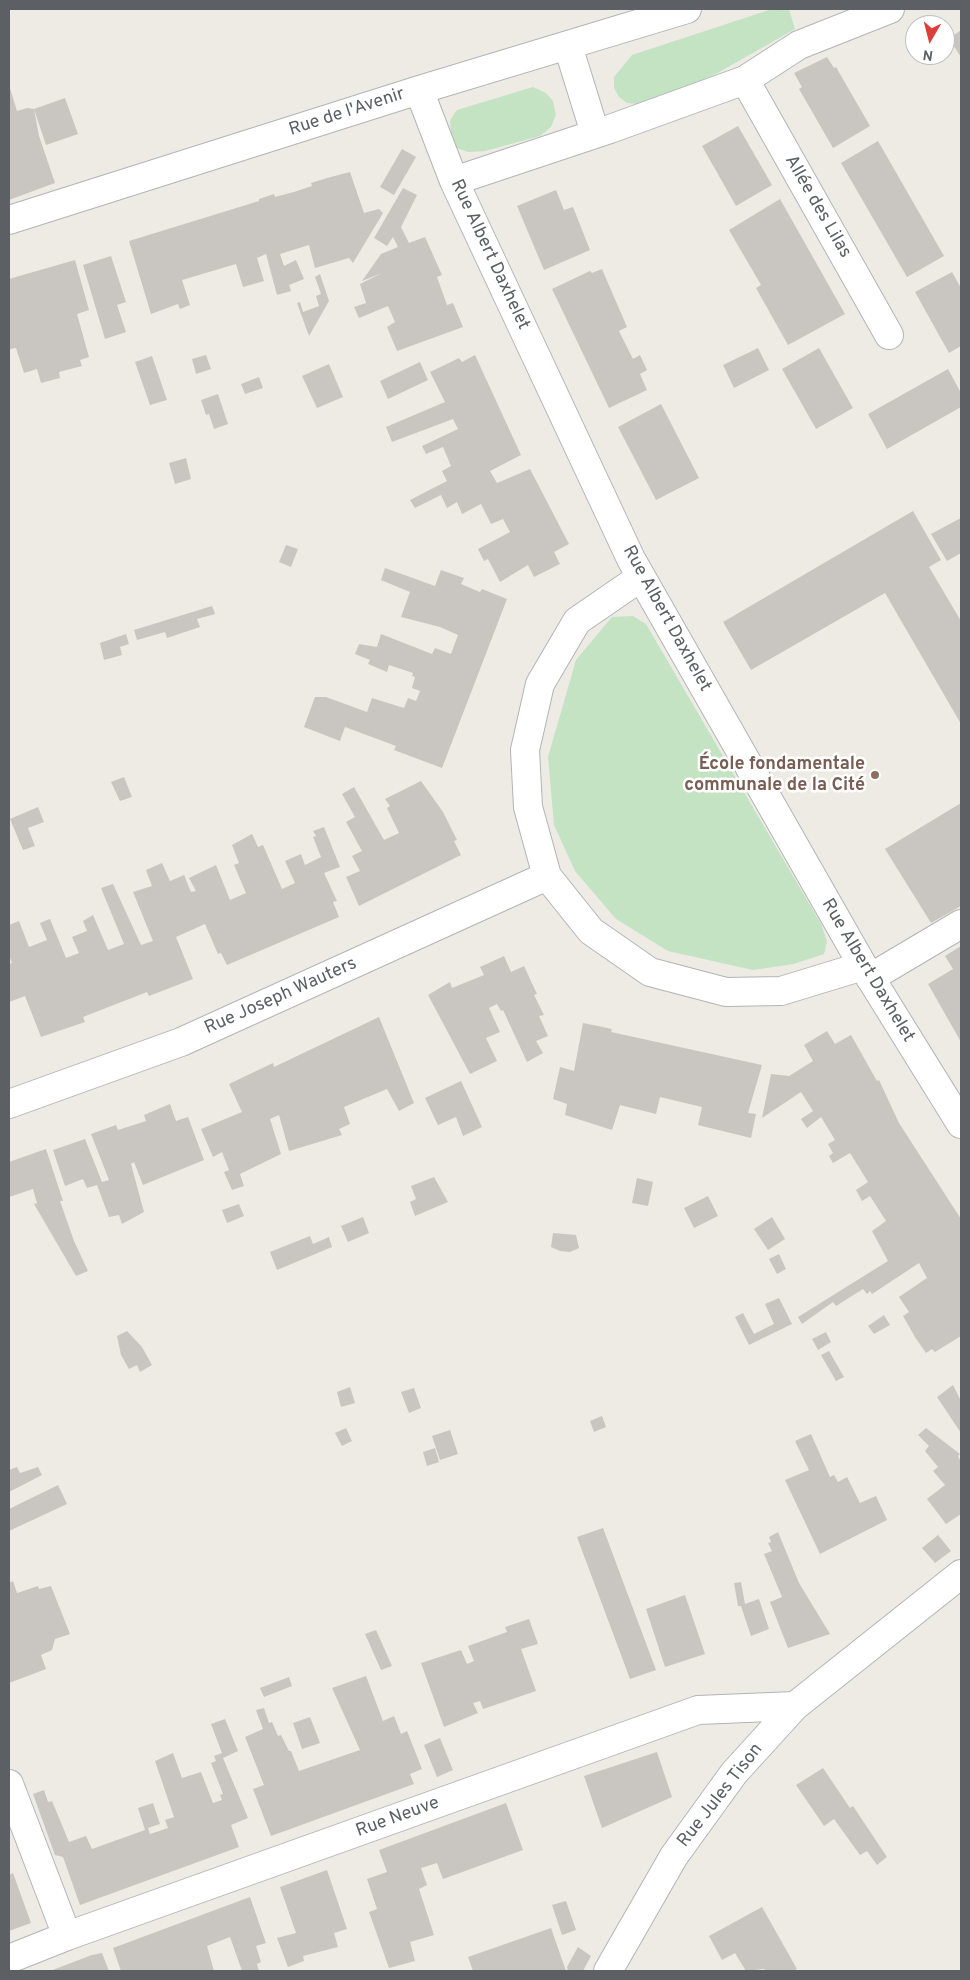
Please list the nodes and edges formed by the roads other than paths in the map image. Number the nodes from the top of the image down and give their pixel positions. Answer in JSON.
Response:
{"nodes":[{"id":1,"x":687,"y":9,"type":"edge"},
{"id":2,"x":890,"y":9,"type":"edge"},
{"id":3,"x":568,"y":46,"type":"junction"},
{"id":4,"x":745,"y":80,"type":"junction"},
{"id":5,"x":419,"y":90,"type":"junction"},
{"id":6,"x":595,"y":133,"type":"junction"},
{"id":7,"x":454,"y":181,"type":"junction"},
{"id":8,"x":9,"y":220,"type":"edge"},
{"id":9,"x":889,"y":335,"type":"dead end"},
{"id":10,"x":641,"y":577,"type":"junction"},
{"id":11,"x":547,"y":876,"type":"junction"},
{"id":12,"x":961,"y":924,"type":"edge"},
{"id":13,"x":867,"y":972,"type":"junction"},
{"id":14,"x":9,"y":1104,"type":"edge"},
{"id":15,"x":961,"y":1124,"type":"edge"},
{"id":16,"x":961,"y":1574,"type":"edge"},
{"id":17,"x":794,"y":1706,"type":"junction"},
{"id":18,"x":9,"y":1784,"type":"edge"},
{"id":19,"x":67,"y":1936,"type":"junction"},
{"id":20,"x":9,"y":1959,"type":"edge"},
{"id":21,"x":608,"y":1971,"type":"edge"}],
"edges":[{"from":1,"to":3,"type":"street","name":"Rue de l'Avenir"},
{"from":2,"to":4,"type":"street"},
{"from":3,"to":5,"type":"street","name":"Rue de l'Avenir"},
{"from":3,"to":6,"type":"street"},
{"from":4,"to":6,"type":"street"},
{"from":4,"to":9,"type":"street","name":"Allée des Lilas"},
{"from":5,"to":7,"type":"street","name":"Rue Albert Daxhelet"},
{"from":5,"to":8,"type":"street","name":"Rue de l'Avenir"},
{"from":6,"to":7,"type":"street"},
{"from":7,"to":10,"type":"street","name":"Rue Albert Daxhelet"},
{"from":10,"to":11,"type":"street"},
{"from":10,"to":13,"type":"street","name":"Rue Albert Daxhelet"},
{"from":11,"to":13,"type":"street"},
{"from":11,"to":14,"type":"street","name":"Rue Joseph Wauters"},
{"from":12,"to":13,"type":"street"},
{"from":13,"to":15,"type":"street","name":"Rue Albert Daxhelet"},
{"from":16,"to":17,"type":"street","name":"Rue Jules Tison"},
{"from":17,"to":19,"type":"street","name":"Rue Neuve"},
{"from":17,"to":21,"type":"street","name":"Rue Jules Tison"},
{"from":18,"to":19,"type":"street"},
{"from":19,"to":20,"type":"street","name":"Rue Neuve"}]}
